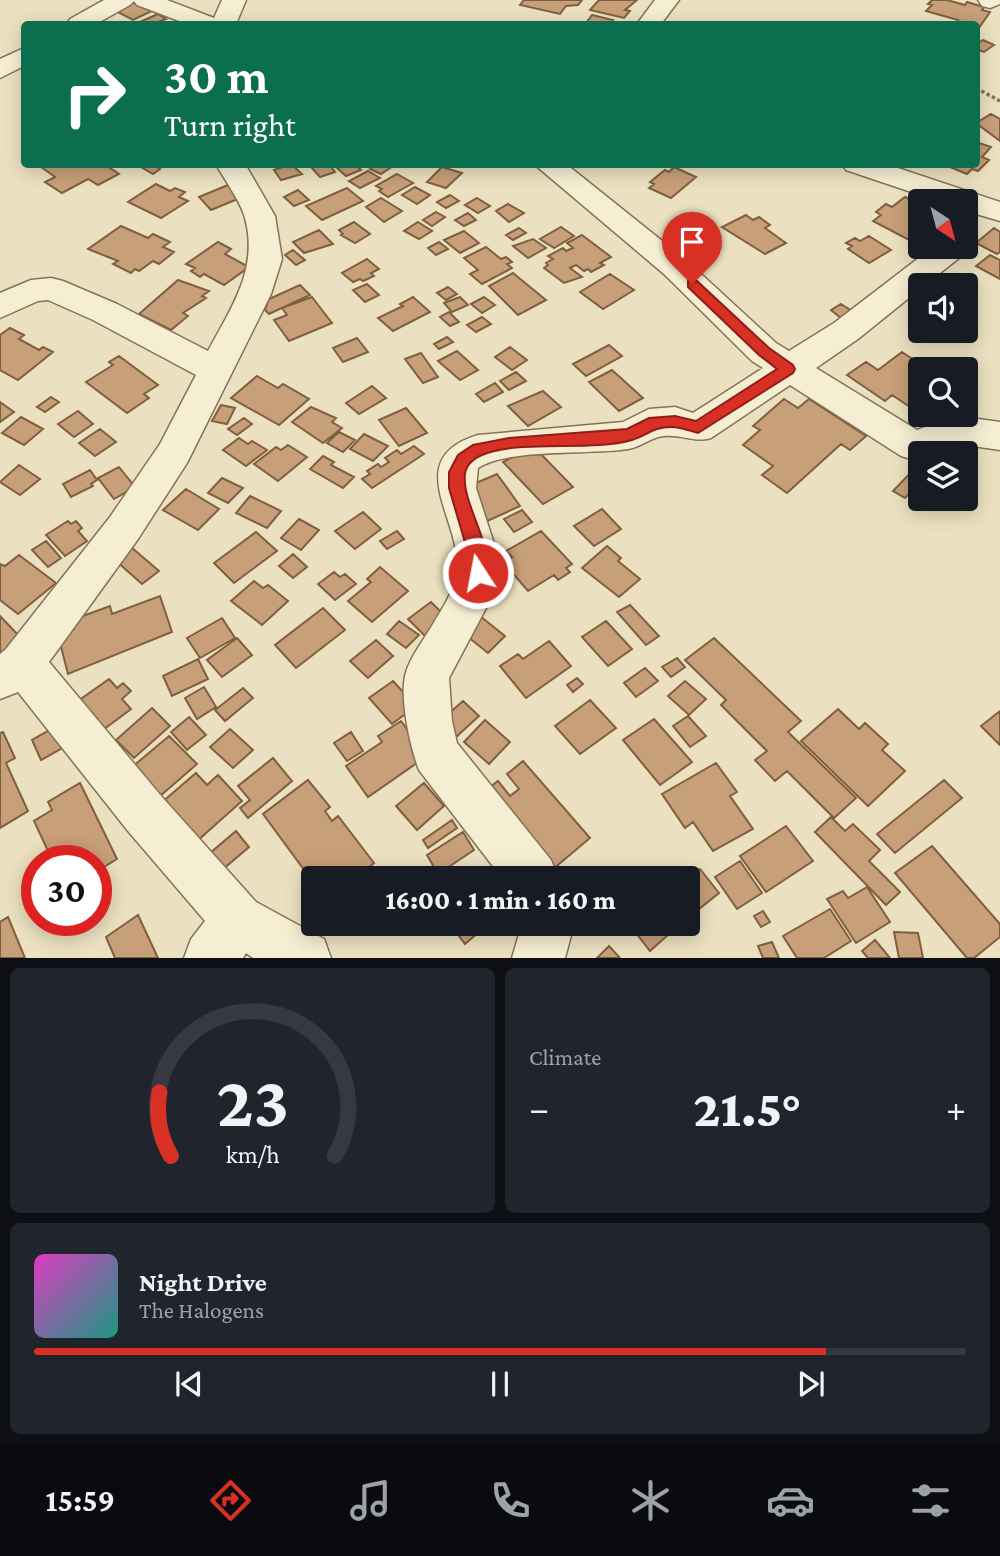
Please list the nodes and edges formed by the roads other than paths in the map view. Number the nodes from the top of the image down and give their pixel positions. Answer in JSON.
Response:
{"nodes":[{"id":1,"x":122,"y":0,"type":"edge"},
{"id":2,"x":145,"y":0,"type":"edge"},
{"id":3,"x":234,"y":0,"type":"edge"},
{"id":4,"x":667,"y":0,"type":"edge"},
{"id":5,"x":84,"y":21,"type":"edge"},
{"id":6,"x":200,"y":21,"type":"edge"},
{"id":7,"x":225,"y":21,"type":"edge"},
{"id":8,"x":651,"y":21,"type":"edge"},
{"id":9,"x":21,"y":58,"type":"edge"},
{"id":10,"x":0,"y":70,"type":"edge"},
{"id":11,"x":232,"y":168,"type":"edge"},
{"id":12,"x":553,"y":168,"type":"edge"},
{"id":13,"x":868,"y":168,"type":"edge"},
{"id":14,"x":997,"y":210,"type":"edge"},
{"id":15,"x":978,"y":222,"type":"edge"},
{"id":16,"x":938,"y":259,"type":"edge"},
{"id":17,"x":0,"y":307,"type":"edge"},
{"id":18,"x":788,"y":369,"type":"junction"},
{"id":19,"x":215,"y":370,"type":"junction"},
{"id":20,"x":1000,"y":436,"type":"edge"},
{"id":21,"x":11,"y":671,"type":"edge"},
{"id":22,"x":524,"y":866,"type":"edge"},
{"id":23,"x":546,"y":936,"type":"edge"},
{"id":24,"x":224,"y":939,"type":"edge"},
{"id":25,"x":305,"y":957,"type":"edge"},
{"id":26,"x":538,"y":957,"type":"edge"}],
"edges":[{"from":1,"to":5,"type":"street"},
{"from":2,"to":6,"type":"street"},
{"from":3,"to":7,"type":"street"},
{"from":4,"to":8,"type":"street"},
{"from":9,"to":10,"type":"street"},
{"from":11,"to":19,"type":"street"},
{"from":12,"to":18,"type":"street"},
{"from":13,"to":14,"type":"street"},
{"from":14,"to":15,"type":"street"},
{"from":16,"to":18,"type":"street"},
{"from":17,"to":19,"type":"street"},
{"from":18,"to":20,"type":"street"},
{"from":18,"to":22,"type":"street"},
{"from":19,"to":21,"type":"street"},
{"from":21,"to":24,"type":"street"},
{"from":23,"to":26,"type":"street"},
{"from":24,"to":25,"type":"street"}]}
